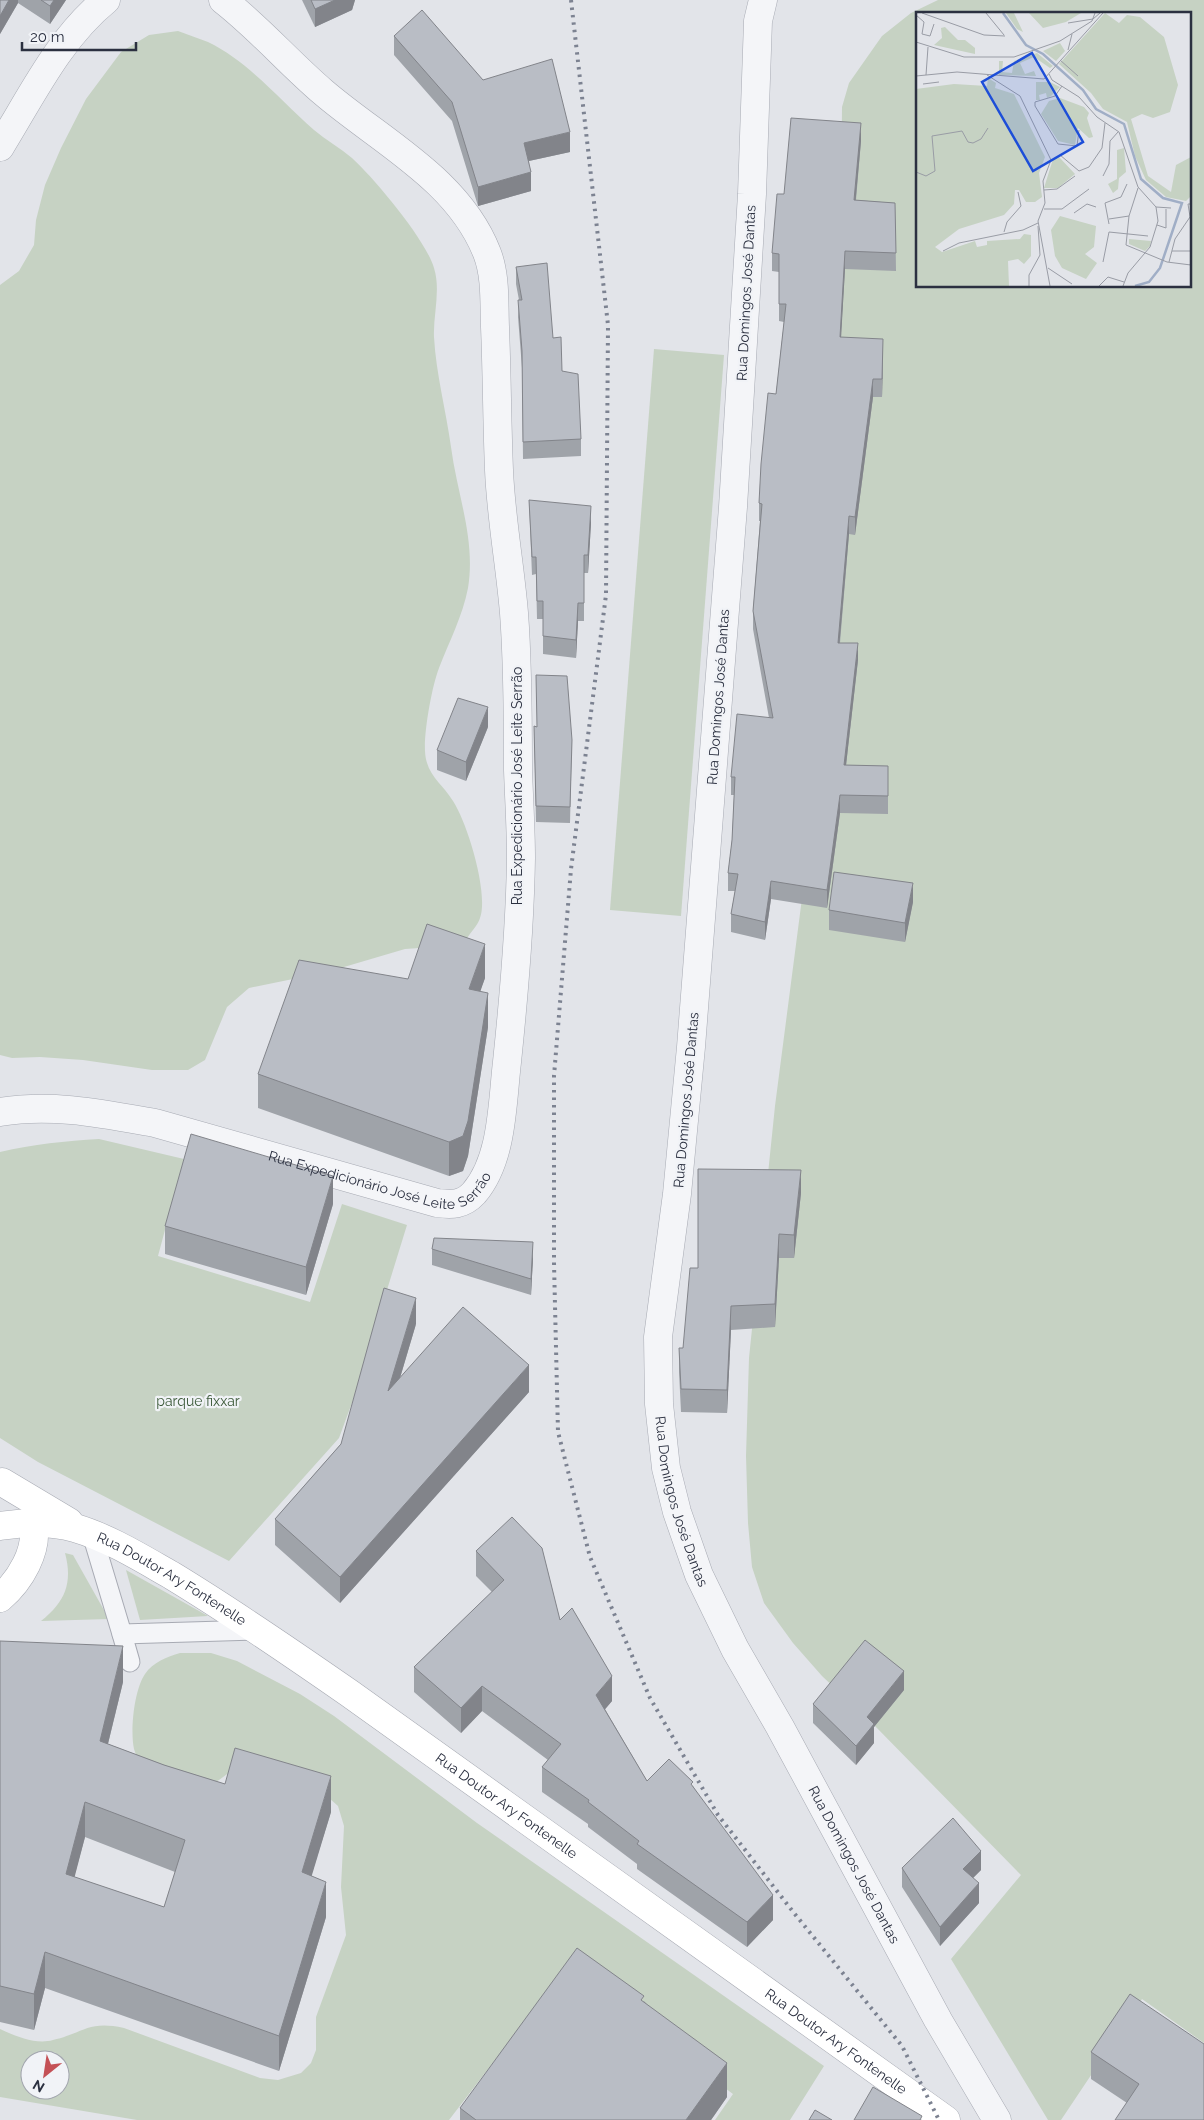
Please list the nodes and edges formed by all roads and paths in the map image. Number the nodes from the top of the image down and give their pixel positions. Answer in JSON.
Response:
{"nodes":[{"id":1,"x":106,"y":0,"type":"edge"},
{"id":2,"x":223,"y":0,"type":"edge"},
{"id":3,"x":762,"y":0,"type":"edge"},
{"id":4,"x":0,"y":147,"type":"edge"},
{"id":5,"x":0,"y":1112,"type":"edge"},
{"id":6,"x":1,"y":1481,"type":"edge"},
{"id":7,"x":42,"y":1523,"type":"junction"},
{"id":8,"x":0,"y":1526,"type":"edge"},
{"id":9,"x":92,"y":1534,"type":"junction"},
{"id":10,"x":0,"y":1598,"type":"edge"},
{"id":11,"x":258,"y":1630,"type":"junction"},
{"id":12,"x":122,"y":1634,"type":"junction"},
{"id":13,"x":130,"y":1662,"type":"dead end"},
{"id":14,"x":946,"y":2120,"type":"edge"},
{"id":15,"x":997,"y":2120,"type":"edge"}],
"edges":[{"from":1,"to":4,"type":"street"},
{"from":2,"to":5,"type":"street","name":"Rua Expedicionário José Leite Serrão"},
{"from":3,"to":15,"type":"street","name":"Rua Domingos José Dantas"},
{"from":6,"to":7,"type":"street"},
{"from":6,"to":9,"type":"main road"},
{"from":7,"to":8,"type":"main road","name":"Rua Doutor Ary Fontenelle"},
{"from":7,"to":9,"type":"main road","name":"Rua Doutor Ary Fontenelle"},
{"from":7,"to":10,"type":"main road"},
{"from":9,"to":11,"type":"main road","name":"Rua Doutor Ary Fontenelle"},
{"from":9,"to":12,"type":"lane"},
{"from":11,"to":12,"type":"lane"},
{"from":11,"to":14,"type":"main road","name":"Rua Doutor Ary Fontenelle"},
{"from":12,"to":13,"type":"lane"}]}
